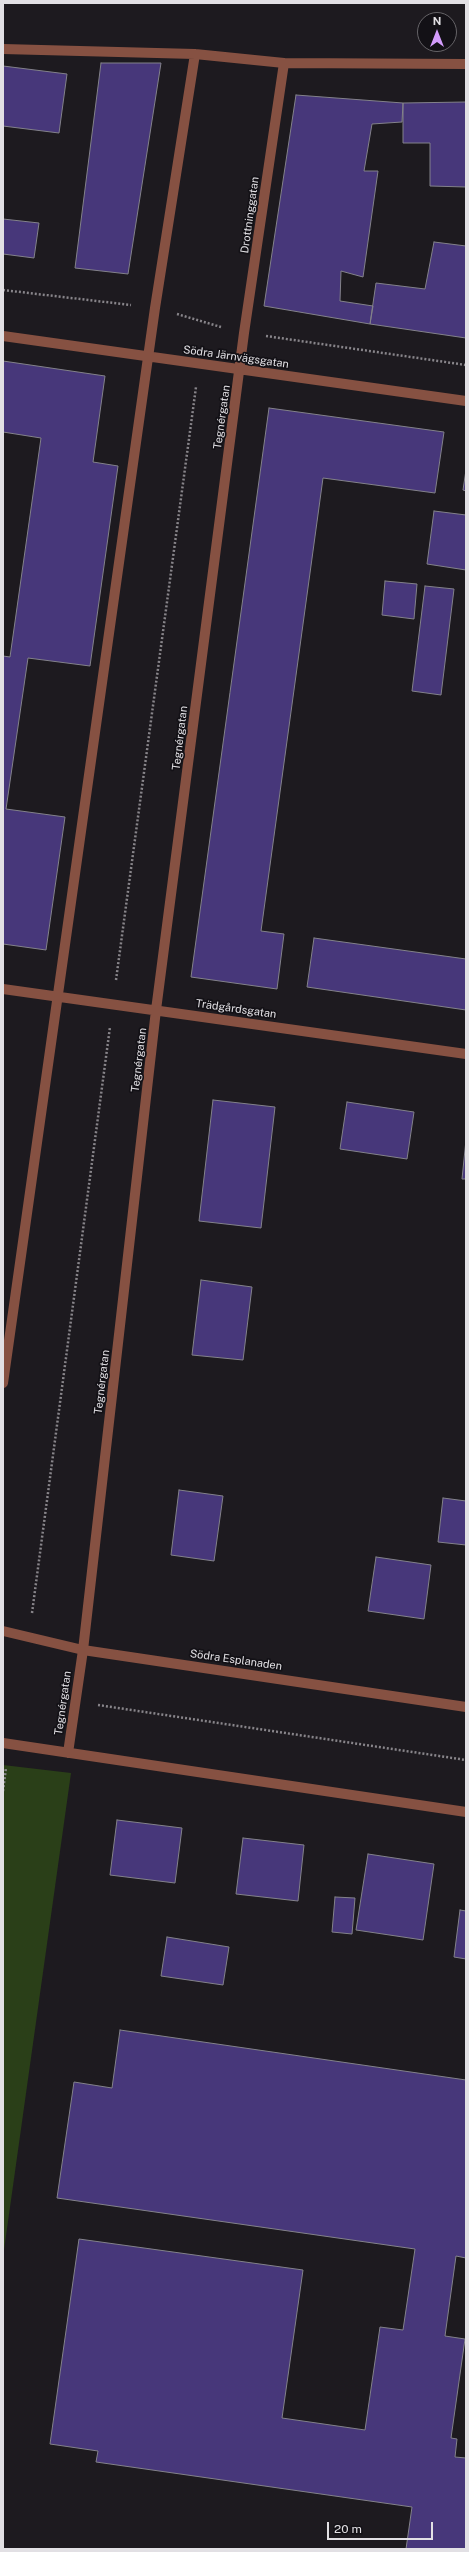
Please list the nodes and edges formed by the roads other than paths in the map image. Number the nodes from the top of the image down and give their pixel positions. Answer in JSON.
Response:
{"nodes":[{"id":1,"x":3,"y":49,"type":"edge"},
{"id":2,"x":195,"y":54,"type":"junction"},
{"id":3,"x":284,"y":63,"type":"junction"},
{"id":4,"x":466,"y":64,"type":"edge"},
{"id":5,"x":3,"y":336,"type":"edge"},
{"id":6,"x":148,"y":357,"type":"junction"},
{"id":7,"x":241,"y":370,"type":"junction"},
{"id":8,"x":466,"y":401,"type":"edge"},
{"id":9,"x":3,"y":989,"type":"edge"},
{"id":10,"x":57,"y":997,"type":"junction"},
{"id":11,"x":156,"y":1010,"type":"junction"},
{"id":12,"x":466,"y":1054,"type":"edge"},
{"id":13,"x":3,"y":1383,"type":"edge"},
{"id":14,"x":3,"y":1631,"type":"edge"},
{"id":15,"x":83,"y":1650,"type":"junction"},
{"id":16,"x":466,"y":1707,"type":"edge"},
{"id":17,"x":3,"y":1743,"type":"edge"},
{"id":18,"x":68,"y":1753,"type":"junction"},
{"id":19,"x":466,"y":1812,"type":"edge"}],
"edges":[{"from":1,"to":2,"type":"street"},
{"from":2,"to":3,"type":"street"},
{"from":2,"to":6,"type":"street"},
{"from":3,"to":4,"type":"street"},
{"from":3,"to":7,"type":"street","name":"Drottninggatan"},
{"from":5,"to":6,"type":"street","name":"Södra Järnvägsgatan"},
{"from":6,"to":7,"type":"street","name":"Södra Järnvägsgatan"},
{"from":6,"to":10,"type":"street"},
{"from":7,"to":8,"type":"street","name":"Södra Järnvägsgatan"},
{"from":7,"to":11,"type":"street","name":"Tegnérgatan"},
{"from":9,"to":10,"type":"street","name":"Trädgårdsgatan"},
{"from":10,"to":11,"type":"street","name":"Trädgårdsgatan"},
{"from":10,"to":13,"type":"street"},
{"from":11,"to":12,"type":"street","name":"Trädgårdsgatan"},
{"from":11,"to":15,"type":"street","name":"Tegnérgatan"},
{"from":14,"to":15,"type":"street","name":"Södra Esplanaden"},
{"from":15,"to":16,"type":"street","name":"Södra Esplanaden"},
{"from":15,"to":18,"type":"street","name":"Tegnérgatan"},
{"from":17,"to":18,"type":"street"},
{"from":18,"to":19,"type":"street"}]}
